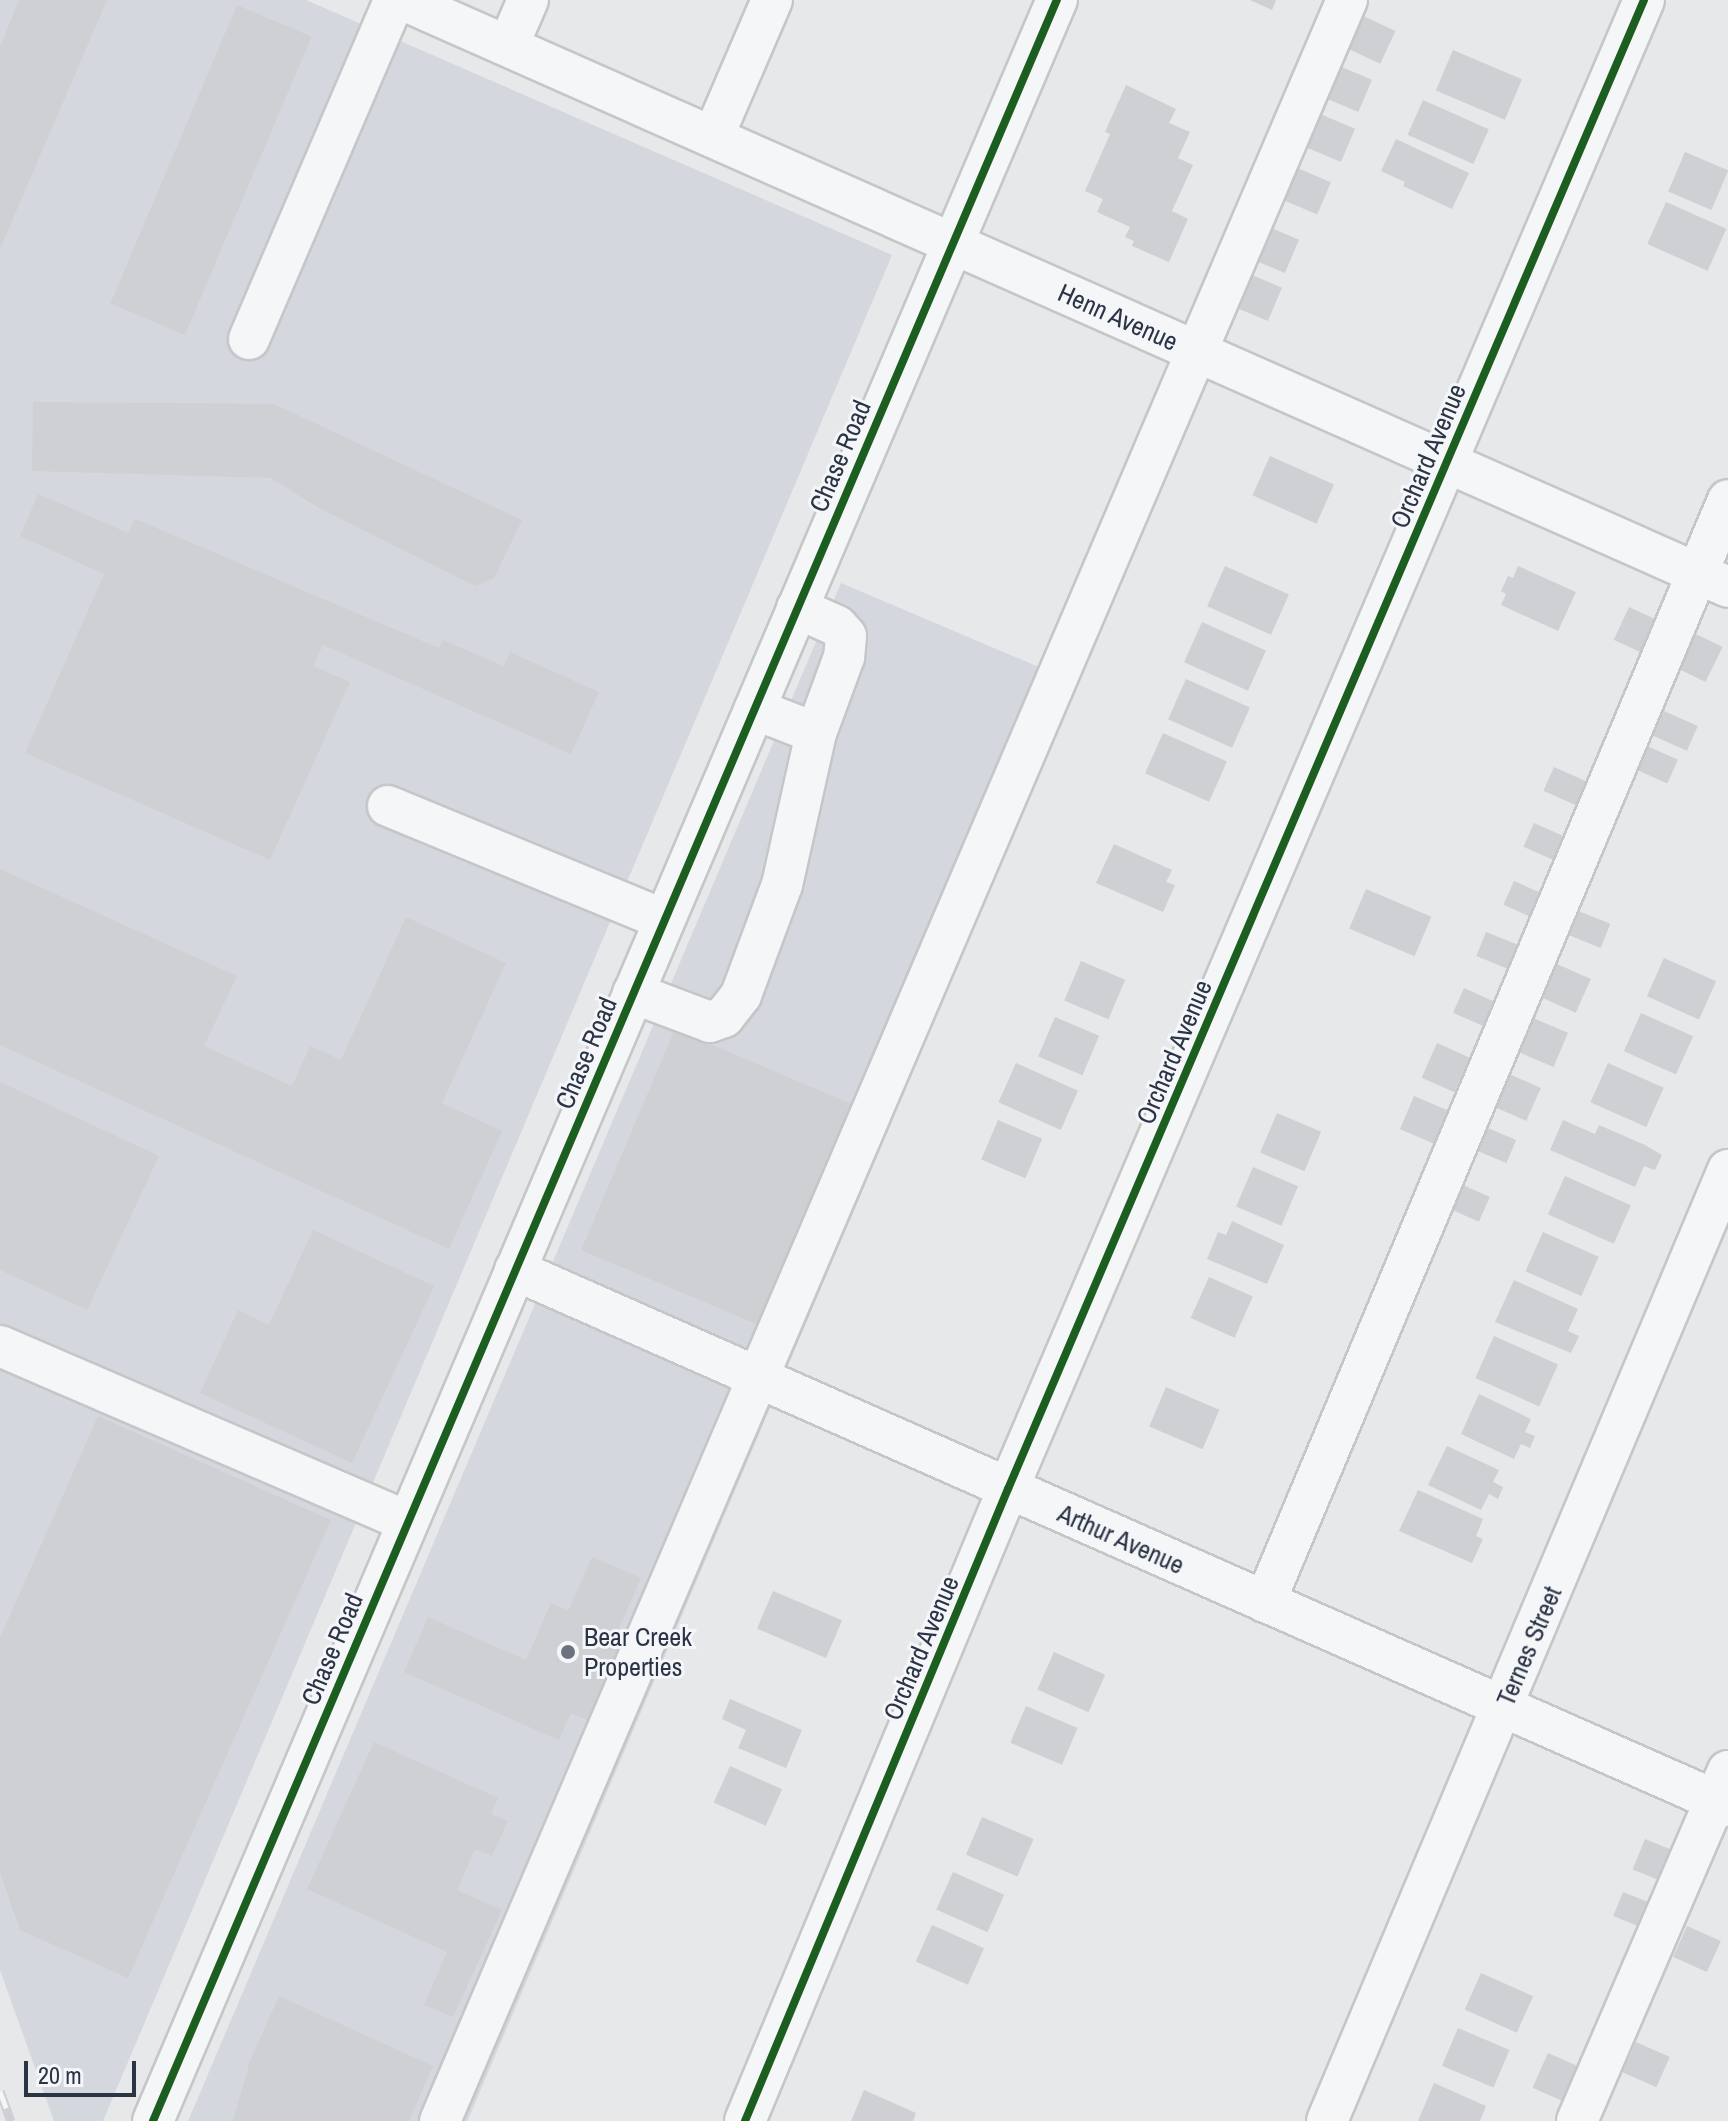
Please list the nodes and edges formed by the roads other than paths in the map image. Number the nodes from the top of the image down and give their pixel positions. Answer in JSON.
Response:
{"nodes":[{"id":1,"x":394,"y":0,"type":"edge"},
{"id":2,"x":403,"y":0,"type":"edge"},
{"id":3,"x":528,"y":0,"type":"edge"},
{"id":4,"x":772,"y":0,"type":"edge"},
{"id":5,"x":1057,"y":0,"type":"edge"},
{"id":6,"x":1347,"y":0,"type":"edge"},
{"id":7,"x":1644,"y":0,"type":"edge"},
{"id":8,"x":508,"y":46,"type":"junction"},
{"id":9,"x":713,"y":137,"type":"junction"},
{"id":10,"x":953,"y":243,"type":"junction"},
{"id":11,"x":249,"y":339,"type":"dead end"},
{"id":12,"x":1197,"y":352,"type":"junction"},
{"id":13,"x":1445,"y":465,"type":"junction"},
{"id":14,"x":1728,"y":500,"type":"edge"},
{"id":15,"x":1712,"y":580,"type":"edge"},
{"id":16,"x":797,"y":608,"type":"junction"},
{"id":17,"x":754,"y":709,"type":"junction"},
{"id":18,"x":816,"y":733,"type":"junction"},
{"id":19,"x":388,"y":806,"type":"dead end"},
{"id":20,"x":664,"y":920,"type":"junction"},
{"id":21,"x":633,"y":993,"type":"junction"},
{"id":22,"x":1728,"y":1170,"type":"edge"},
{"id":23,"x":515,"y":1270,"type":"junction"},
{"id":24,"x":0,"y":1346,"type":"edge"},
{"id":25,"x":758,"y":1378,"type":"junction"},
{"id":26,"x":1008,"y":1489,"type":"junction"},
{"id":27,"x":408,"y":1522,"type":"junction"},
{"id":28,"x":1265,"y":1602,"type":"junction"},
{"id":29,"x":1503,"y":1707,"type":"junction"},
{"id":30,"x":1724,"y":1793,"type":"edge"},
{"id":31,"x":153,"y":2121,"type":"edge"},
{"id":32,"x":440,"y":2121,"type":"edge"},
{"id":33,"x":745,"y":2121,"type":"edge"},
{"id":34,"x":1327,"y":2121,"type":"edge"},
{"id":35,"x":1577,"y":2121,"type":"edge"}],
"edges":[{"from":1,"to":11,"type":"street"},
{"from":2,"to":8,"type":"street","name":"Henn Avenue"},
{"from":3,"to":8,"type":"street"},
{"from":4,"to":9,"type":"street"},
{"from":5,"to":10,"type":"street","name":"Chase Road"},
{"from":6,"to":12,"type":"street"},
{"from":7,"to":13,"type":"street","name":"Orchard Avenue"},
{"from":8,"to":9,"type":"street","name":"Henn Avenue"},
{"from":9,"to":10,"type":"street","name":"Henn Avenue"},
{"from":10,"to":12,"type":"street","name":"Henn Avenue"},
{"from":10,"to":16,"type":"street","name":"Chase Road"},
{"from":12,"to":13,"type":"street","name":"Henn Avenue"},
{"from":12,"to":25,"type":"street"},
{"from":13,"to":15,"type":"street","name":"Henn Avenue"},
{"from":13,"to":26,"type":"street","name":"Orchard Avenue"},
{"from":14,"to":15,"type":"street"},
{"from":15,"to":28,"type":"street"},
{"from":16,"to":17,"type":"street","name":"Chase Road"},
{"from":16,"to":18,"type":"street"},
{"from":17,"to":18,"type":"street"},
{"from":17,"to":20,"type":"street","name":"Chase Road"},
{"from":18,"to":21,"type":"street"},
{"from":19,"to":20,"type":"street"},
{"from":20,"to":21,"type":"street","name":"Chase Road"},
{"from":21,"to":23,"type":"street","name":"Chase Road"},
{"from":22,"to":29,"type":"street","name":"Ternes Street"},
{"from":23,"to":25,"type":"street","name":"Arthur Avenue"},
{"from":23,"to":27,"type":"street","name":"Chase Road"},
{"from":24,"to":27,"type":"street"},
{"from":25,"to":26,"type":"street","name":"Arthur Avenue"},
{"from":25,"to":32,"type":"street"},
{"from":26,"to":28,"type":"street","name":"Arthur Avenue"},
{"from":26,"to":33,"type":"street","name":"Orchard Avenue"},
{"from":27,"to":31,"type":"street","name":"Chase Road"},
{"from":28,"to":29,"type":"street","name":"Arthur Avenue"},
{"from":29,"to":30,"type":"street","name":"Arthur Avenue"},
{"from":29,"to":34,"type":"street","name":"Ternes Street"},
{"from":30,"to":35,"type":"street"}]}
